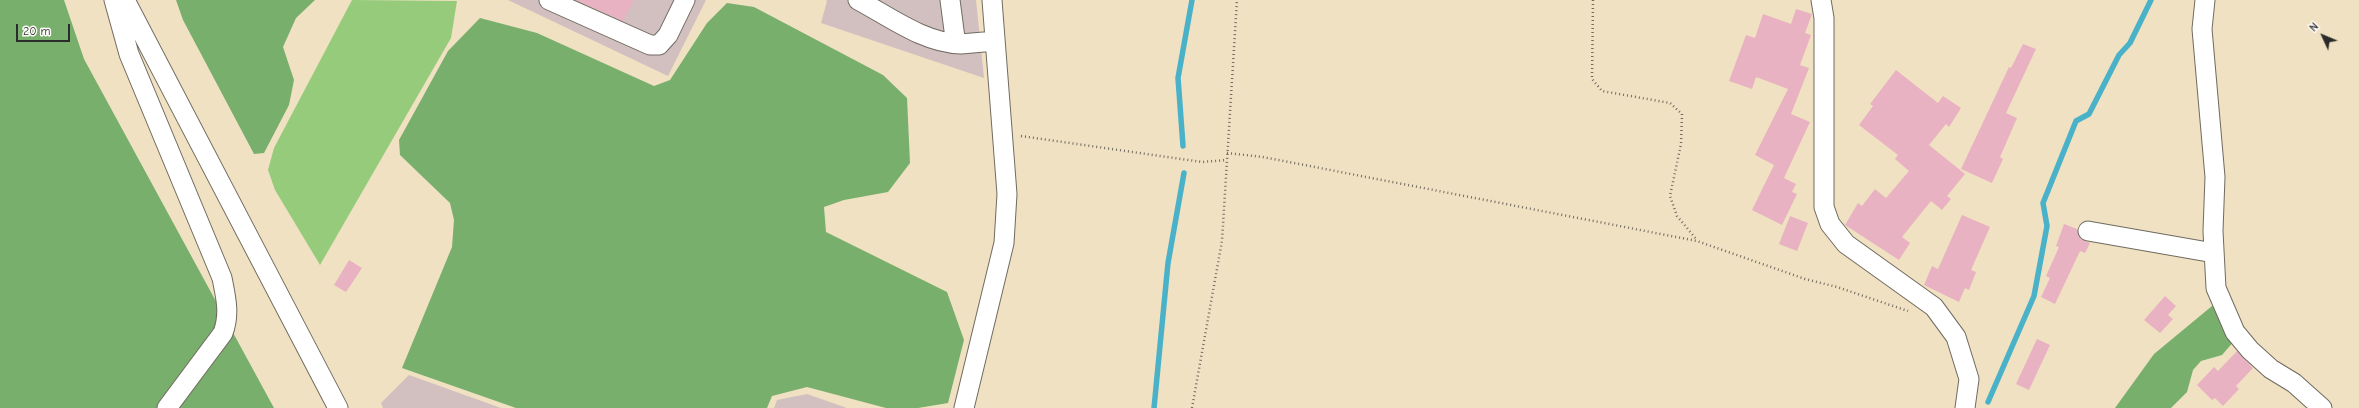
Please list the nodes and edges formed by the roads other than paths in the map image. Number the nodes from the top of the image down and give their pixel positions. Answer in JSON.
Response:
{"nodes":[{"id":1,"x":114,"y":0,"type":"edge"},
{"id":2,"x":125,"y":0,"type":"edge"},
{"id":3,"x":549,"y":0,"type":"edge"},
{"id":4,"x":685,"y":0,"type":"edge"},
{"id":5,"x":858,"y":0,"type":"edge"},
{"id":6,"x":950,"y":0,"type":"edge"},
{"id":7,"x":992,"y":0,"type":"edge"},
{"id":8,"x":1821,"y":0,"type":"edge"},
{"id":9,"x":2206,"y":0,"type":"edge"},
{"id":10,"x":995,"y":41,"type":"junction"},
{"id":11,"x":961,"y":44,"type":"junction"},
{"id":12,"x":2088,"y":231,"type":"dead end"},
{"id":13,"x":2214,"y":253,"type":"junction"},
{"id":14,"x":167,"y":408,"type":"edge"},
{"id":15,"x":338,"y":408,"type":"edge"},
{"id":16,"x":964,"y":408,"type":"edge"},
{"id":17,"x":1965,"y":408,"type":"edge"},
{"id":18,"x":2322,"y":408,"type":"edge"}],
"edges":[{"from":1,"to":14,"type":"street"},
{"from":2,"to":15,"type":"street"},
{"from":3,"to":4,"type":"street"},
{"from":5,"to":11,"type":"street"},
{"from":6,"to":11,"type":"street"},
{"from":7,"to":10,"type":"street"},
{"from":8,"to":17,"type":"street"},
{"from":9,"to":13,"type":"street"},
{"from":10,"to":11,"type":"street"},
{"from":10,"to":16,"type":"street"},
{"from":12,"to":13,"type":"street"},
{"from":13,"to":18,"type":"street"}]}
